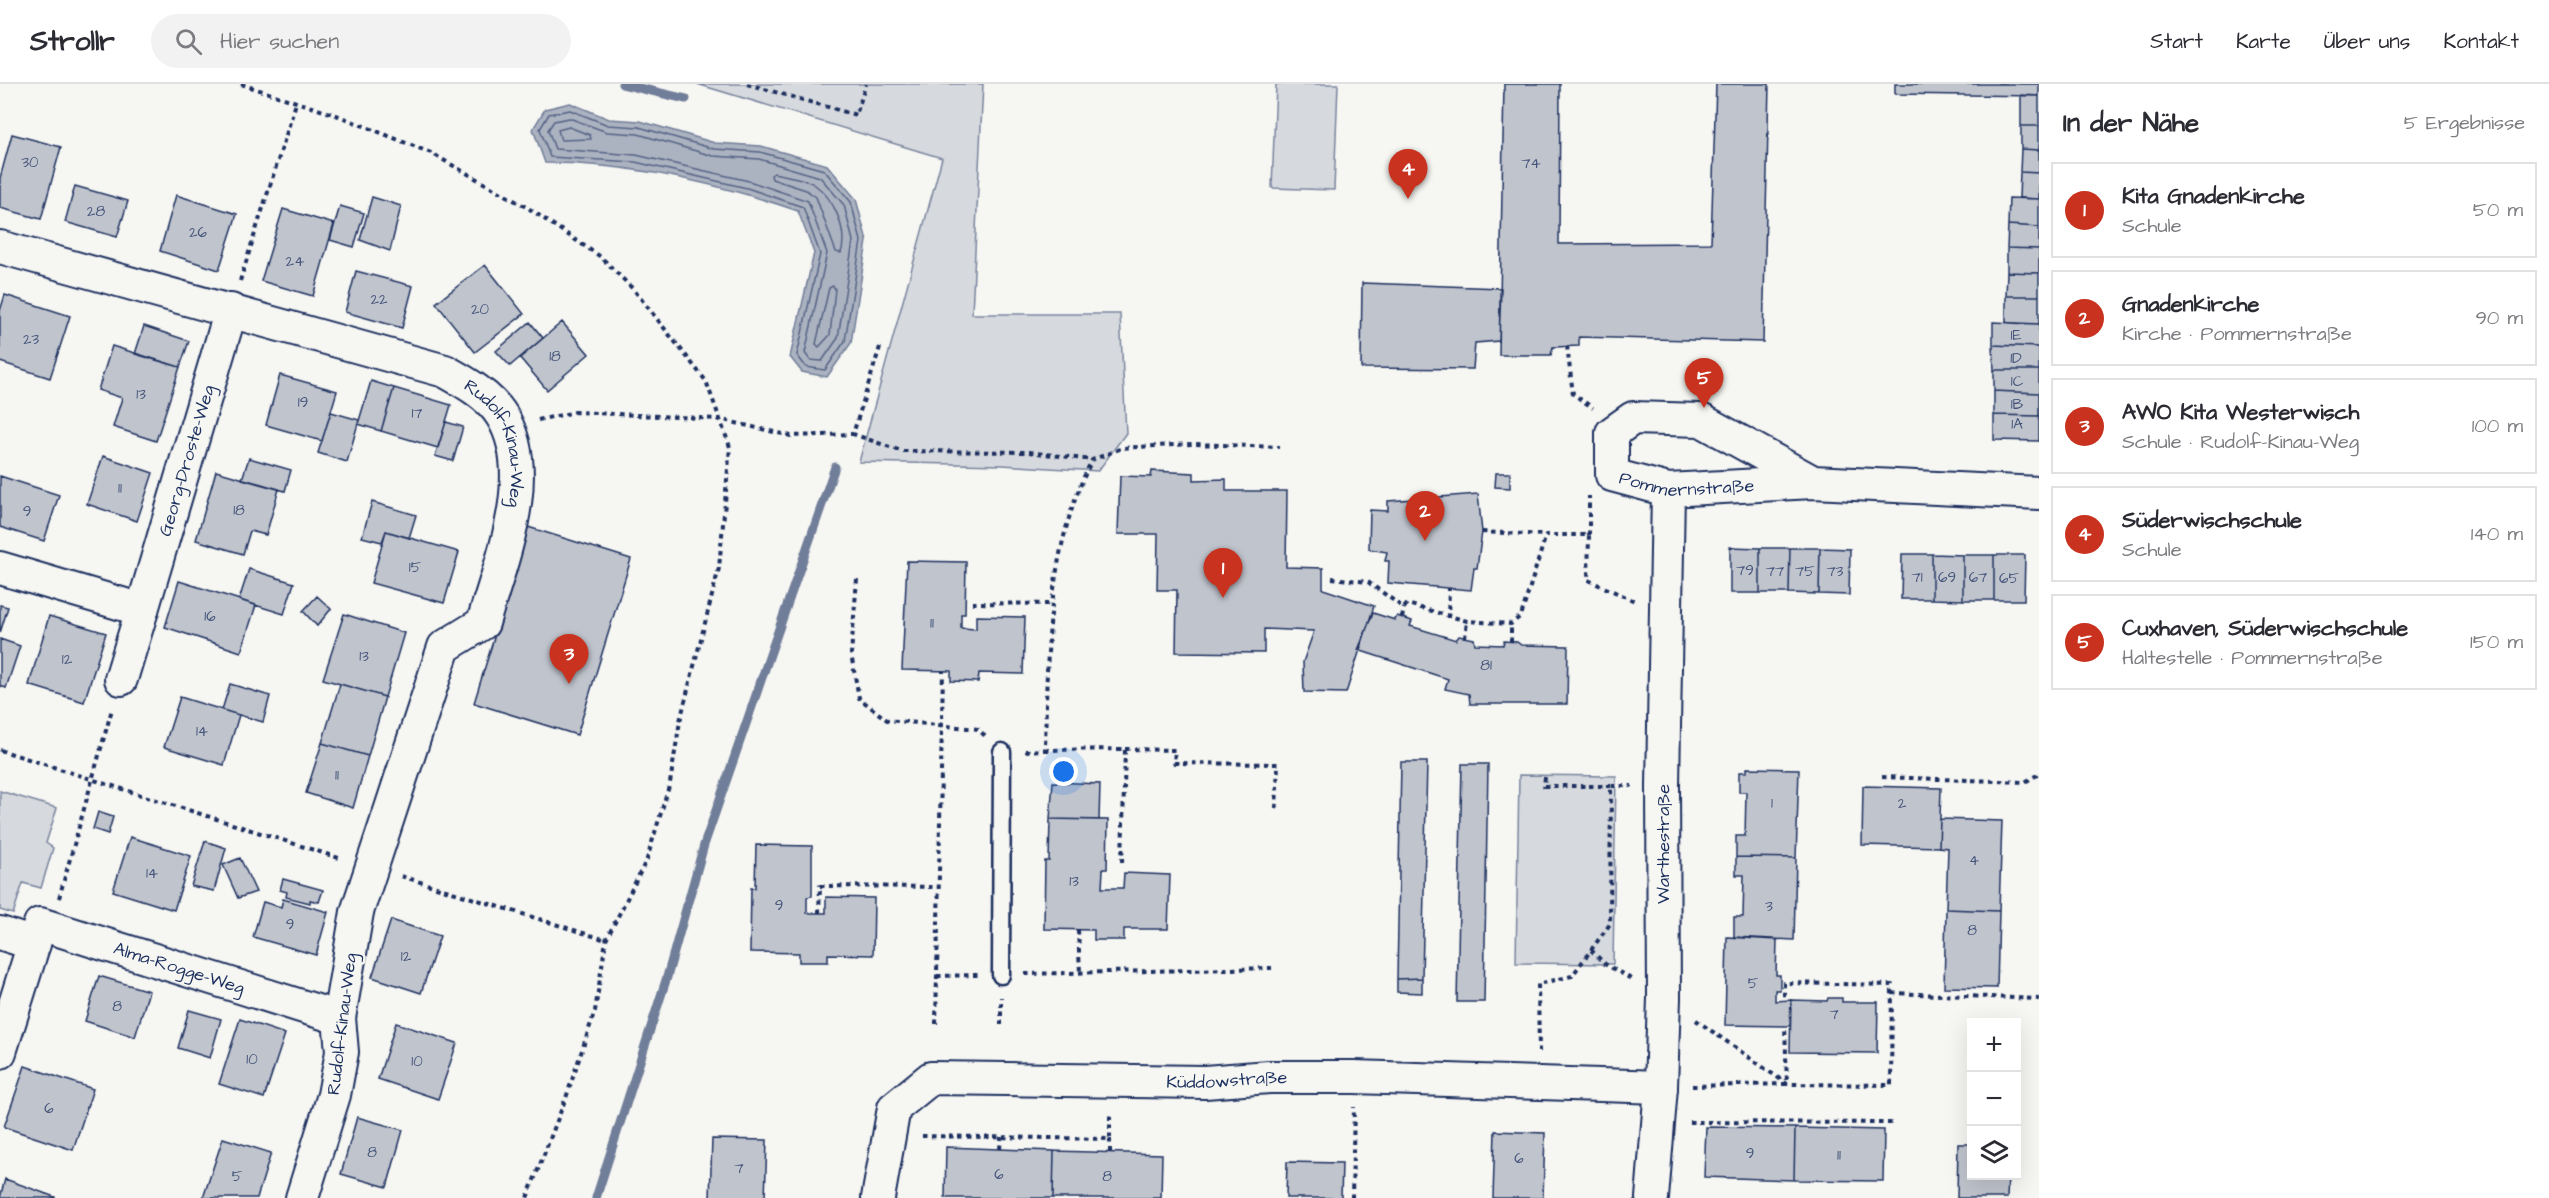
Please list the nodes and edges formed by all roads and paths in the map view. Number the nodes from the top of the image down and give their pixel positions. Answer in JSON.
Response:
{"nodes":[{"id":1,"x":241,"y":84,"type":"edge"},
{"id":2,"x":747,"y":84,"type":"edge"},
{"id":3,"x":866,"y":84,"type":"edge"},
{"id":4,"x":296,"y":104,"type":"junction"},
{"id":5,"x":0,"y":247,"type":"edge"},
{"id":6,"x":231,"y":310,"type":"junction"},
{"id":7,"x":1567,"y":346,"type":"dead end"},
{"id":8,"x":880,"y":347,"type":"dead end"},
{"id":9,"x":719,"y":419,"type":"junction"},
{"id":10,"x":508,"y":427,"type":"junction"},
{"id":11,"x":1621,"y":427,"type":"junction"},
{"id":12,"x":853,"y":434,"type":"junction"},
{"id":13,"x":1279,"y":447,"type":"dead end"},
{"id":14,"x":1092,"y":460,"type":"junction"},
{"id":15,"x":1813,"y":482,"type":"junction"},
{"id":16,"x":1668,"y":490,"type":"junction"},
{"id":17,"x":1589,"y":491,"type":"dead end"},
{"id":18,"x":2039,"y":493,"type":"edge"},
{"id":19,"x":1482,"y":532,"type":"dead end"},
{"id":20,"x":1546,"y":536,"type":"junction"},
{"id":21,"x":1589,"y":536,"type":"junction"},
{"id":22,"x":0,"y":568,"type":"edge"},
{"id":23,"x":1332,"y":578,"type":"dead end"},
{"id":24,"x":857,"y":579,"type":"dead end"},
{"id":25,"x":1449,"y":588,"type":"dead end"},
{"id":26,"x":972,"y":603,"type":"dead end"},
{"id":27,"x":1053,"y":604,"type":"junction"},
{"id":28,"x":1404,"y":608,"type":"junction"},
{"id":29,"x":142,"y":610,"type":"junction"},
{"id":30,"x":1666,"y":615,"type":"junction"},
{"id":31,"x":1402,"y":618,"type":"dead end"},
{"id":32,"x":1448,"y":618,"type":"junction"},
{"id":33,"x":1467,"y":621,"type":"junction"},
{"id":34,"x":1511,"y":624,"type":"junction"},
{"id":35,"x":1465,"y":638,"type":"dead end"},
{"id":36,"x":1511,"y":642,"type":"dead end"},
{"id":37,"x":943,"y":671,"type":"dead end"},
{"id":38,"x":121,"y":680,"type":"joint"},
{"id":39,"x":943,"y":726,"type":"junction"},
{"id":40,"x":1125,"y":749,"type":"junction"},
{"id":41,"x":0,"y":750,"type":"edge"},
{"id":42,"x":1045,"y":750,"type":"junction"},
{"id":43,"x":1002,"y":752,"type":"junction"},
{"id":44,"x":2039,"y":774,"type":"edge"},
{"id":45,"x":1545,"y":777,"type":"dead end"},
{"id":46,"x":1882,"y":777,"type":"dead end"},
{"id":47,"x":92,"y":778,"type":"junction"},
{"id":48,"x":1611,"y":786,"type":"junction"},
{"id":49,"x":1631,"y":786,"type":"dead end"},
{"id":50,"x":1276,"y":810,"type":"dead end"},
{"id":51,"x":1122,"y":862,"type":"dead end"},
{"id":52,"x":371,"y":868,"type":"junction"},
{"id":53,"x":939,"y":887,"type":"junction"},
{"id":54,"x":819,"y":913,"type":"dead end"},
{"id":55,"x":1078,"y":930,"type":"dead end"},
{"id":56,"x":0,"y":933,"type":"edge"},
{"id":57,"x":37,"y":934,"type":"junction"},
{"id":58,"x":606,"y":939,"type":"junction"},
{"id":59,"x":1591,"y":950,"type":"junction"},
{"id":60,"x":1272,"y":968,"type":"dead end"},
{"id":61,"x":1080,"y":973,"type":"junction"},
{"id":62,"x":1001,"y":975,"type":"junction"},
{"id":63,"x":937,"y":976,"type":"junction"},
{"id":64,"x":1892,"y":993,"type":"junction"},
{"id":65,"x":1664,"y":998,"type":"junction"},
{"id":66,"x":2039,"y":999,"type":"edge"},
{"id":67,"x":1784,"y":1001,"type":"dead end"},
{"id":68,"x":339,"y":1018,"type":"junction"},
{"id":69,"x":936,"y":1024,"type":"dead end"},
{"id":70,"x":1785,"y":1026,"type":"dead end"},
{"id":71,"x":1539,"y":1043,"type":"dead end"},
{"id":72,"x":0,"y":1052,"type":"edge"},
{"id":73,"x":1354,"y":1077,"type":"junction"},
{"id":74,"x":1111,"y":1079,"type":"junction"},
{"id":75,"x":1787,"y":1083,"type":"junction"},
{"id":76,"x":1661,"y":1087,"type":"junction"},
{"id":77,"x":1658,"y":1122,"type":"junction"},
{"id":78,"x":1894,"y":1123,"type":"dead end"},
{"id":79,"x":1000,"y":1137,"type":"junction"},
{"id":80,"x":1110,"y":1139,"type":"junction"},
{"id":81,"x":886,"y":1144,"type":"junction"},
{"id":82,"x":1000,"y":1149,"type":"dead end"},
{"id":83,"x":1110,"y":1152,"type":"dead end"},
{"id":84,"x":302,"y":1198,"type":"edge"},
{"id":85,"x":527,"y":1198,"type":"edge"},
{"id":86,"x":878,"y":1198,"type":"edge"},
{"id":87,"x":1352,"y":1198,"type":"edge"},
{"id":88,"x":1652,"y":1198,"type":"edge"}],
"edges":[{"from":1,"to":4,"type":"path"},
{"from":2,"to":3,"type":"path"},
{"from":4,"to":6,"type":"path"},
{"from":4,"to":9,"type":"path"},
{"from":5,"to":6,"type":"street","name":"Rudolf-Kinau-Weg"},
{"from":6,"to":10,"type":"street","name":"Rudolf-Kinau-Weg"},
{"from":6,"to":29,"type":"street","name":"Georg-Droste-Weg"},
{"from":7,"to":11,"type":"path"},
{"from":8,"to":12,"type":"path"},
{"from":9,"to":10,"type":"path"},
{"from":9,"to":12,"type":"path"},
{"from":9,"to":58,"type":"path"},
{"from":10,"to":52,"type":"street","name":"Rudolf-Kinau-Weg"},
{"from":11,"to":15,"type":"street","name":"Pommernstraße"},
{"from":11,"to":16,"type":"street","name":"Pommernstraße"},
{"from":12,"to":14,"type":"path"},
{"from":13,"to":14,"type":"path"},
{"from":14,"to":27,"type":"path"},
{"from":15,"to":16,"type":"street","name":"Pommernstraße"},
{"from":15,"to":18,"type":"street","name":"Pommernstraße"},
{"from":16,"to":30,"type":"street","name":"Warthestraße"},
{"from":17,"to":21,"type":"path"},
{"from":19,"to":20,"type":"path"},
{"from":20,"to":21,"type":"path"},
{"from":20,"to":34,"type":"path"},
{"from":21,"to":30,"type":"path"},
{"from":22,"to":29,"type":"street"},
{"from":23,"to":28,"type":"path"},
{"from":24,"to":39,"type":"path"},
{"from":25,"to":32,"type":"path"},
{"from":26,"to":27,"type":"path"},
{"from":27,"to":42,"type":"path"},
{"from":28,"to":31,"type":"path"},
{"from":28,"to":32,"type":"path"},
{"from":29,"to":38,"type":"street","name":"Georg-Droste-Weg"},
{"from":30,"to":65,"type":"street","name":"Warthestraße"},
{"from":32,"to":33,"type":"path"},
{"from":33,"to":34,"type":"path"},
{"from":33,"to":35,"type":"path"},
{"from":34,"to":36,"type":"path"},
{"from":37,"to":39,"type":"path"},
{"from":38,"to":47,"type":"path"},
{"from":39,"to":43,"type":"path"},
{"from":39,"to":53,"type":"path"},
{"from":40,"to":42,"type":"path"},
{"from":40,"to":50,"type":"path"},
{"from":40,"to":51,"type":"path"},
{"from":41,"to":47,"type":"path"},
{"from":42,"to":43,"type":"path"},
{"from":43,"to":62,"type":"lane"},
{"from":44,"to":46,"type":"path"},
{"from":45,"to":48,"type":"path"},
{"from":47,"to":52,"type":"path"},
{"from":47,"to":57,"type":"path"},
{"from":48,"to":49,"type":"path"},
{"from":48,"to":59,"type":"path"},
{"from":52,"to":58,"type":"path"},
{"from":52,"to":68,"type":"street","name":"Rudolf-Kinau-Weg"},
{"from":53,"to":54,"type":"path"},
{"from":53,"to":63,"type":"path"},
{"from":55,"to":61,"type":"path"},
{"from":56,"to":57,"type":"street","name":"Alma-Rogge-Weg"},
{"from":57,"to":68,"type":"street","name":"Alma-Rogge-Weg"},
{"from":57,"to":72,"type":"street"},
{"from":58,"to":85,"type":"path"},
{"from":59,"to":65,"type":"path"},
{"from":59,"to":71,"type":"path"},
{"from":60,"to":61,"type":"path"},
{"from":61,"to":62,"type":"path"},
{"from":62,"to":63,"type":"path"},
{"from":63,"to":69,"type":"path"},
{"from":64,"to":66,"type":"path"},
{"from":64,"to":67,"type":"path"},
{"from":64,"to":75,"type":"path"},
{"from":65,"to":75,"type":"path"},
{"from":65,"to":76,"type":"street","name":"Warthestraße"},
{"from":68,"to":84,"type":"street","name":"Rudolf-Kinau-Weg"},
{"from":70,"to":75,"type":"path"},
{"from":73,"to":74,"type":"street","name":"Küddowstraße"},
{"from":73,"to":76,"type":"street","name":"Küddowstraße"},
{"from":73,"to":87,"type":"path"},
{"from":74,"to":80,"type":"path"},
{"from":74,"to":81,"type":"street","name":"Küddowstraße"},
{"from":75,"to":76,"type":"path"},
{"from":76,"to":77,"type":"street","name":"Warthestraße"},
{"from":77,"to":78,"type":"path"},
{"from":77,"to":88,"type":"street","name":"Warthestraße"},
{"from":79,"to":80,"type":"path"},
{"from":79,"to":81,"type":"path"},
{"from":79,"to":82,"type":"path"},
{"from":80,"to":83,"type":"path"},
{"from":81,"to":86,"type":"street","name":"Küddowstraße"}]}
